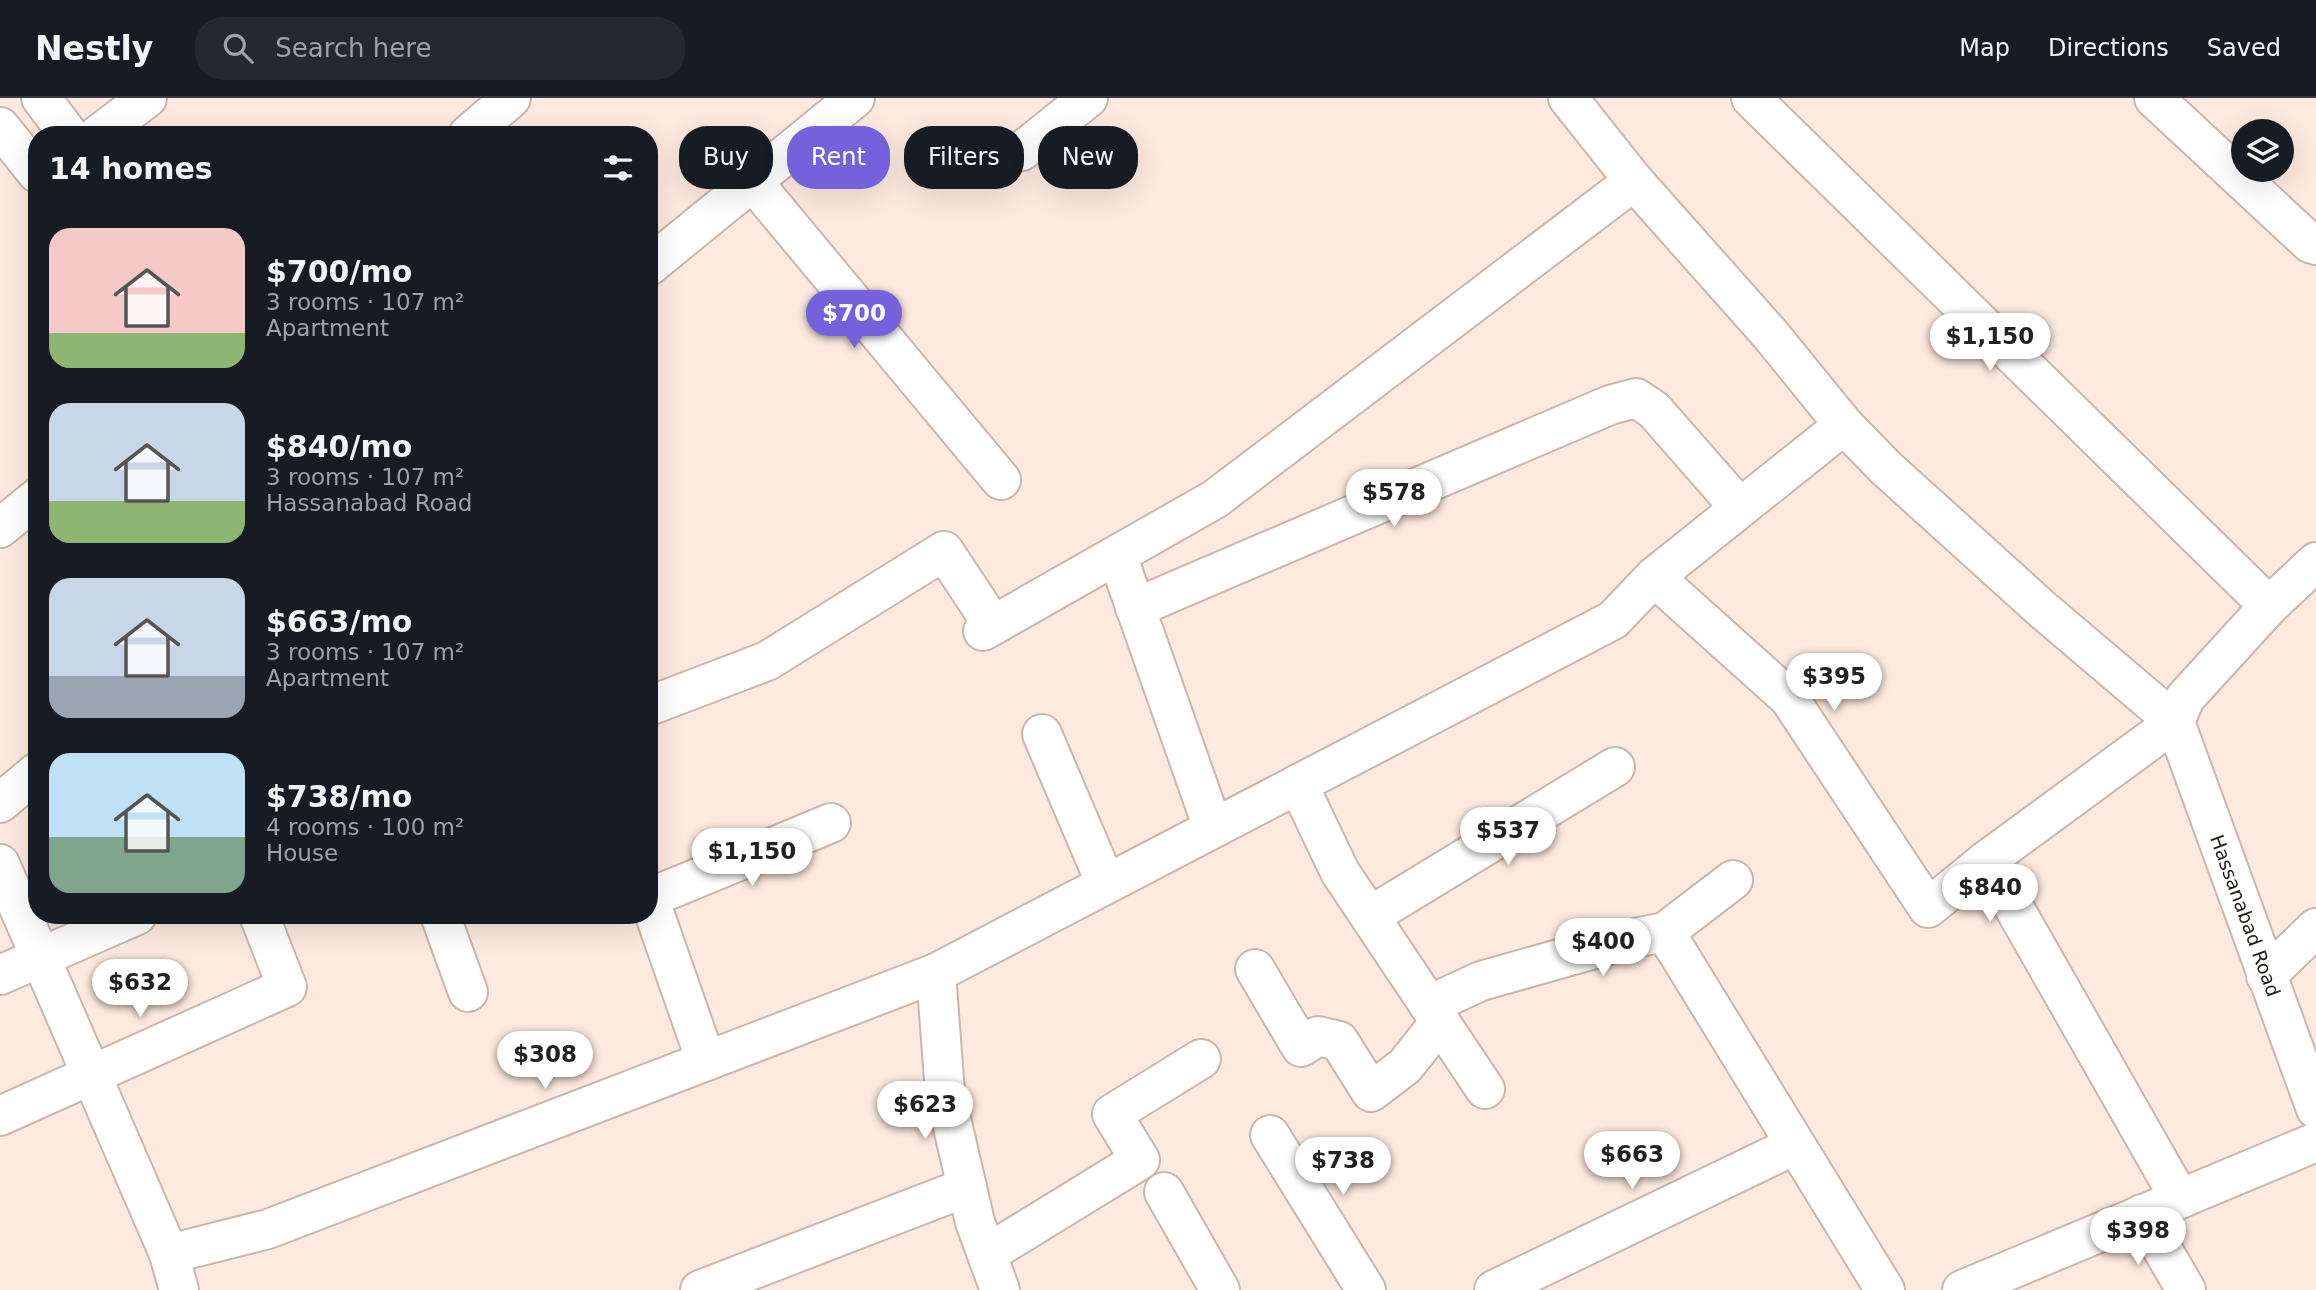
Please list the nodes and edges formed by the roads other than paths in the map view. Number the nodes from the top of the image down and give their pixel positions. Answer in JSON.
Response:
{"nodes":[{"id":1,"x":41,"y":98,"type":"edge"},
{"id":2,"x":147,"y":98,"type":"edge"},
{"id":3,"x":511,"y":98,"type":"edge"},
{"id":4,"x":855,"y":98,"type":"edge"},
{"id":5,"x":1088,"y":98,"type":"edge"},
{"id":6,"x":1568,"y":98,"type":"edge"},
{"id":7,"x":1752,"y":98,"type":"edge"},
{"id":8,"x":2154,"y":98,"type":"edge"},
{"id":9,"x":62,"y":126,"type":"edge"},
{"id":10,"x":109,"y":126,"type":"edge"},
{"id":11,"x":478,"y":126,"type":"edge"},
{"id":12,"x":2,"y":134,"type":"edge"},
{"id":13,"x":1024,"y":149,"type":"edge"},
{"id":14,"x":28,"y":163,"type":"edge"},
{"id":15,"x":773,"y":166,"type":"edge"},
{"id":16,"x":1634,"y":181,"type":"junction"},
{"id":17,"x":744,"y":189,"type":"edge"},
{"id":18,"x":759,"y":189,"type":"edge"},
{"id":19,"x":2316,"y":246,"type":"edge"},
{"id":20,"x":658,"y":259,"type":"edge"},
{"id":21,"x":1844,"y":425,"type":"junction"},
{"id":22,"x":1001,"y":480,"type":"dead end"},
{"id":23,"x":28,"y":505,"type":"edge"},
{"id":24,"x":1739,"y":507,"type":"junction"},
{"id":25,"x":0,"y":528,"type":"edge"},
{"id":26,"x":1117,"y":555,"type":"junction"},
{"id":27,"x":2316,"y":562,"type":"edge"},
{"id":28,"x":1654,"y":577,"type":"junction"},
{"id":29,"x":2269,"y":606,"type":"junction"},
{"id":30,"x":1135,"y":608,"type":"junction"},
{"id":31,"x":658,"y":703,"type":"edge"},
{"id":32,"x":2175,"y":722,"type":"junction"},
{"id":33,"x":1042,"y":734,"type":"dead end"},
{"id":34,"x":1615,"y":767,"type":"dead end"},
{"id":35,"x":28,"y":780,"type":"edge"},
{"id":36,"x":1298,"y":784,"type":"junction"},
{"id":37,"x":0,"y":803,"type":"edge"},
{"id":38,"x":831,"y":823,"type":"dead end"},
{"id":39,"x":1213,"y":828,"type":"junction"},
{"id":40,"x":1987,"y":860,"type":"junction"},
{"id":41,"x":0,"y":864,"type":"edge"},
{"id":42,"x":1733,"y":880,"type":"dead end"},
{"id":43,"x":1107,"y":884,"type":"junction"},
{"id":44,"x":658,"y":894,"type":"edge"},
{"id":45,"x":1370,"y":916,"type":"junction"},
{"id":46,"x":117,"y":924,"type":"edge"},
{"id":47,"x":263,"y":924,"type":"edge"},
{"id":48,"x":443,"y":924,"type":"edge"},
{"id":49,"x":658,"y":924,"type":"edge"},
{"id":50,"x":2316,"y":928,"type":"edge"},
{"id":51,"x":1665,"y":932,"type":"junction"},
{"id":52,"x":41,"y":958,"type":"junction"},
{"id":53,"x":1255,"y":969,"type":"dead end"},
{"id":54,"x":936,"y":973,"type":"junction"},
{"id":55,"x":0,"y":975,"type":"edge"},
{"id":56,"x":2266,"y":976,"type":"junction"},
{"id":57,"x":468,"y":992,"type":"dead end"},
{"id":58,"x":1435,"y":1014,"type":"junction"},
{"id":59,"x":1201,"y":1059,"type":"dead end"},
{"id":60,"x":706,"y":1061,"type":"junction"},
{"id":61,"x":91,"y":1073,"type":"junction"},
{"id":62,"x":1485,"y":1089,"type":"dead end"},
{"id":63,"x":2316,"y":1109,"type":"edge"},
{"id":64,"x":0,"y":1116,"type":"edge"},
{"id":65,"x":1270,"y":1135,"type":"dead end"},
{"id":66,"x":2316,"y":1142,"type":"edge"},
{"id":67,"x":1796,"y":1145,"type":"junction"},
{"id":68,"x":967,"y":1187,"type":"junction"},
{"id":69,"x":1164,"y":1192,"type":"dead end"},
{"id":70,"x":2180,"y":1199,"type":"junction"},
{"id":71,"x":2142,"y":1214,"type":"junction"},
{"id":72,"x":170,"y":1254,"type":"junction"},
{"id":73,"x":987,"y":1254,"type":"junction"},
{"id":74,"x":1967,"y":1289,"type":"edge"},
{"id":75,"x":180,"y":1290,"type":"edge"},
{"id":76,"x":700,"y":1290,"type":"edge"},
{"id":77,"x":1000,"y":1290,"type":"edge"},
{"id":78,"x":1220,"y":1290,"type":"edge"},
{"id":79,"x":1366,"y":1290,"type":"edge"},
{"id":80,"x":1494,"y":1290,"type":"edge"},
{"id":81,"x":1885,"y":1290,"type":"edge"},
{"id":82,"x":2186,"y":1290,"type":"edge"}],
"edges":[{"from":1,"to":9,"type":"street"},
{"from":2,"to":10,"type":"street"},
{"from":3,"to":11,"type":"street"},
{"from":4,"to":15,"type":"street"},
{"from":5,"to":13,"type":"street"},
{"from":6,"to":16,"type":"street"},
{"from":7,"to":29,"type":"street"},
{"from":8,"to":19,"type":"street"},
{"from":12,"to":14,"type":"street"},
{"from":16,"to":21,"type":"street"},
{"from":16,"to":26,"type":"street"},
{"from":17,"to":20,"type":"street"},
{"from":18,"to":22,"type":"street"},
{"from":21,"to":24,"type":"street"},
{"from":21,"to":32,"type":"street"},
{"from":23,"to":25,"type":"street"},
{"from":24,"to":28,"type":"street"},
{"from":24,"to":30,"type":"street"},
{"from":26,"to":30,"type":"street"},
{"from":26,"to":31,"type":"street"},
{"from":27,"to":29,"type":"street"},
{"from":28,"to":36,"type":"street"},
{"from":28,"to":40,"type":"street"},
{"from":29,"to":32,"type":"street"},
{"from":30,"to":39,"type":"street"},
{"from":32,"to":40,"type":"street"},
{"from":32,"to":56,"type":"street","name":"Hassanabad Road"},
{"from":33,"to":43,"type":"street"},
{"from":34,"to":45,"type":"street"},
{"from":35,"to":37,"type":"street"},
{"from":36,"to":39,"type":"street"},
{"from":36,"to":45,"type":"street"},
{"from":38,"to":44,"type":"street"},
{"from":39,"to":43,"type":"street"},
{"from":40,"to":70,"type":"street"},
{"from":41,"to":52,"type":"street"},
{"from":42,"to":51,"type":"street"},
{"from":43,"to":54,"type":"street"},
{"from":45,"to":58,"type":"street"},
{"from":46,"to":52,"type":"street"},
{"from":47,"to":61,"type":"street"},
{"from":48,"to":57,"type":"street"},
{"from":49,"to":60,"type":"street"},
{"from":50,"to":56,"type":"street"},
{"from":51,"to":58,"type":"street"},
{"from":51,"to":67,"type":"street"},
{"from":52,"to":55,"type":"street"},
{"from":52,"to":61,"type":"street"},
{"from":53,"to":58,"type":"street"},
{"from":54,"to":60,"type":"street"},
{"from":54,"to":68,"type":"street"},
{"from":56,"to":63,"type":"street","name":"Hassanabad Road"},
{"from":58,"to":62,"type":"street"},
{"from":59,"to":73,"type":"street"},
{"from":60,"to":72,"type":"street"},
{"from":61,"to":64,"type":"street"},
{"from":61,"to":72,"type":"street"},
{"from":65,"to":79,"type":"street"},
{"from":66,"to":70,"type":"street"},
{"from":67,"to":80,"type":"street"},
{"from":67,"to":81,"type":"street"},
{"from":68,"to":73,"type":"street"},
{"from":68,"to":76,"type":"street"},
{"from":69,"to":78,"type":"street"},
{"from":70,"to":71,"type":"street"},
{"from":71,"to":74,"type":"street"},
{"from":71,"to":82,"type":"street"},
{"from":72,"to":75,"type":"street"},
{"from":73,"to":77,"type":"street"}]}
